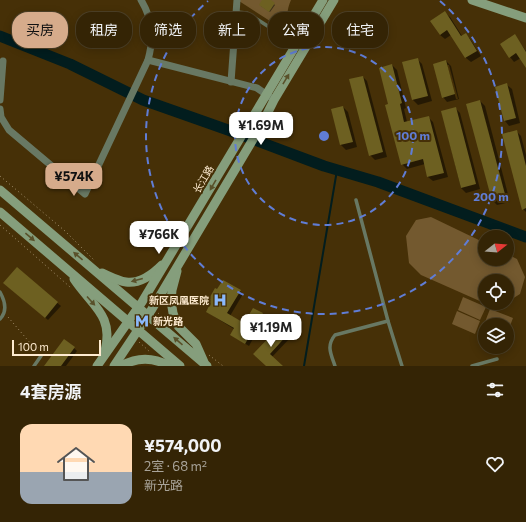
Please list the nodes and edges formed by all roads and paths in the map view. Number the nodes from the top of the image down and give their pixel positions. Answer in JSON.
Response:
{"nodes":[{"id":1,"x":141,"y":0,"type":"edge"},
{"id":2,"x":237,"y":0,"type":"edge"},
{"id":3,"x":323,"y":0,"type":"edge"},
{"id":4,"x":334,"y":0,"type":"edge"},
{"id":5,"x":472,"y":0,"type":"edge"},
{"id":6,"x":236,"y":12,"type":"edge"},
{"id":7,"x":316,"y":12,"type":"edge"},
{"id":8,"x":526,"y":18,"type":"edge"},
{"id":9,"x":233,"y":48,"type":"edge"},
{"id":10,"x":294,"y":48,"type":"edge"},
{"id":11,"x":148,"y":60,"type":"junction"},
{"id":12,"x":4,"y":61,"type":"dead end"},
{"id":13,"x":231,"y":82,"type":"junction"},
{"id":14,"x":266,"y":94,"type":"junction"},
{"id":15,"x":0,"y":100,"type":"edge"},
{"id":16,"x":274,"y":100,"type":"junction"},
{"id":17,"x":0,"y":109,"type":"edge"},
{"id":18,"x":0,"y":190,"type":"edge"},
{"id":19,"x":356,"y":200,"type":"dead end"},
{"id":20,"x":0,"y":212,"type":"edge"},
{"id":21,"x":169,"y":258,"type":"junction"},
{"id":22,"x":179,"y":263,"type":"junction"},
{"id":23,"x":68,"y":270,"type":"junction"},
{"id":24,"x":94,"y":270,"type":"junction"},
{"id":25,"x":0,"y":292,"type":"edge"},
{"id":26,"x":139,"y":308,"type":"junction"},
{"id":27,"x":148,"y":315,"type":"junction"},
{"id":28,"x":2,"y":317,"type":"edge"},
{"id":29,"x":388,"y":321,"type":"junction"},
{"id":30,"x":129,"y":322,"type":"junction"},
{"id":31,"x":138,"y":330,"type":"junction"},
{"id":32,"x":42,"y":356,"type":"joint"},
{"id":33,"x":104,"y":357,"type":"junction"},
{"id":34,"x":496,"y":359,"type":"dead end"},
{"id":35,"x":206,"y":365,"type":"edge"},
{"id":36,"x":34,"y":366,"type":"edge"},
{"id":37,"x":97,"y":366,"type":"edge"},
{"id":38,"x":114,"y":366,"type":"edge"},
{"id":39,"x":121,"y":366,"type":"edge"},
{"id":40,"x":170,"y":366,"type":"edge"},
{"id":41,"x":180,"y":366,"type":"edge"},
{"id":42,"x":334,"y":366,"type":"edge"},
{"id":43,"x":402,"y":366,"type":"edge"},
{"id":44,"x":472,"y":366,"type":"edge"}],
"edges":[{"from":1,"to":11,"type":"street"},
{"from":2,"to":6,"type":"street"},
{"from":3,"to":7,"type":"main road","name":"长江路"},
{"from":16,"to":4,"type":"main road","one_way":true},
{"from":5,"to":8,"type":"main road"},
{"from":9,"to":13,"type":"street"},
{"from":10,"to":14,"type":"main road","name":"长江路"},
{"from":11,"to":13,"type":"street"},
{"from":11,"to":17,"type":"street"},
{"from":12,"to":15,"type":"street"},
{"from":13,"to":14,"type":"street"},
{"from":14,"to":16,"type":"street"},
{"from":14,"to":21,"type":"main road","name":"长江路","one_way":true},
{"from":16,"to":22,"type":"main road"},
{"from":24,"to":18,"type":"main road","one_way":true},
{"from":19,"to":29,"type":"lane"},
{"from":20,"to":23,"type":"main road","one_way":true},
{"from":21,"to":24,"type":"main road","one_way":true},
{"from":21,"to":26,"type":"main road","name":"长江路"},
{"from":22,"to":27,"type":"main road"},
{"from":22,"to":35,"type":"main road"},
{"from":23,"to":30,"type":"main road"},
{"from":23,"to":33,"type":"main road","one_way":true},
{"from":24,"to":26,"type":"main road"},
{"from":25,"to":28,"type":"lane"},
{"from":26,"to":27,"type":"main road"},
{"from":26,"to":30,"type":"main road","name":"长江路"},
{"from":27,"to":31,"type":"main road"},
{"from":35,"to":27,"type":"main road","one_way":true},
{"from":28,"to":32,"type":"path"},
{"from":29,"to":42,"type":"lane"},
{"from":29,"to":43,"type":"lane"},
{"from":30,"to":31,"type":"main road"},
{"from":30,"to":33,"type":"main road","name":"长江路"},
{"from":31,"to":38,"type":"main road"},
{"from":31,"to":41,"type":"main road"},
{"from":32,"to":36,"type":"lane"},
{"from":33,"to":37,"type":"main road","name":"长江路"},
{"from":34,"to":44,"type":"lane"},
{"from":39,"to":40,"type":"main road"}]}
